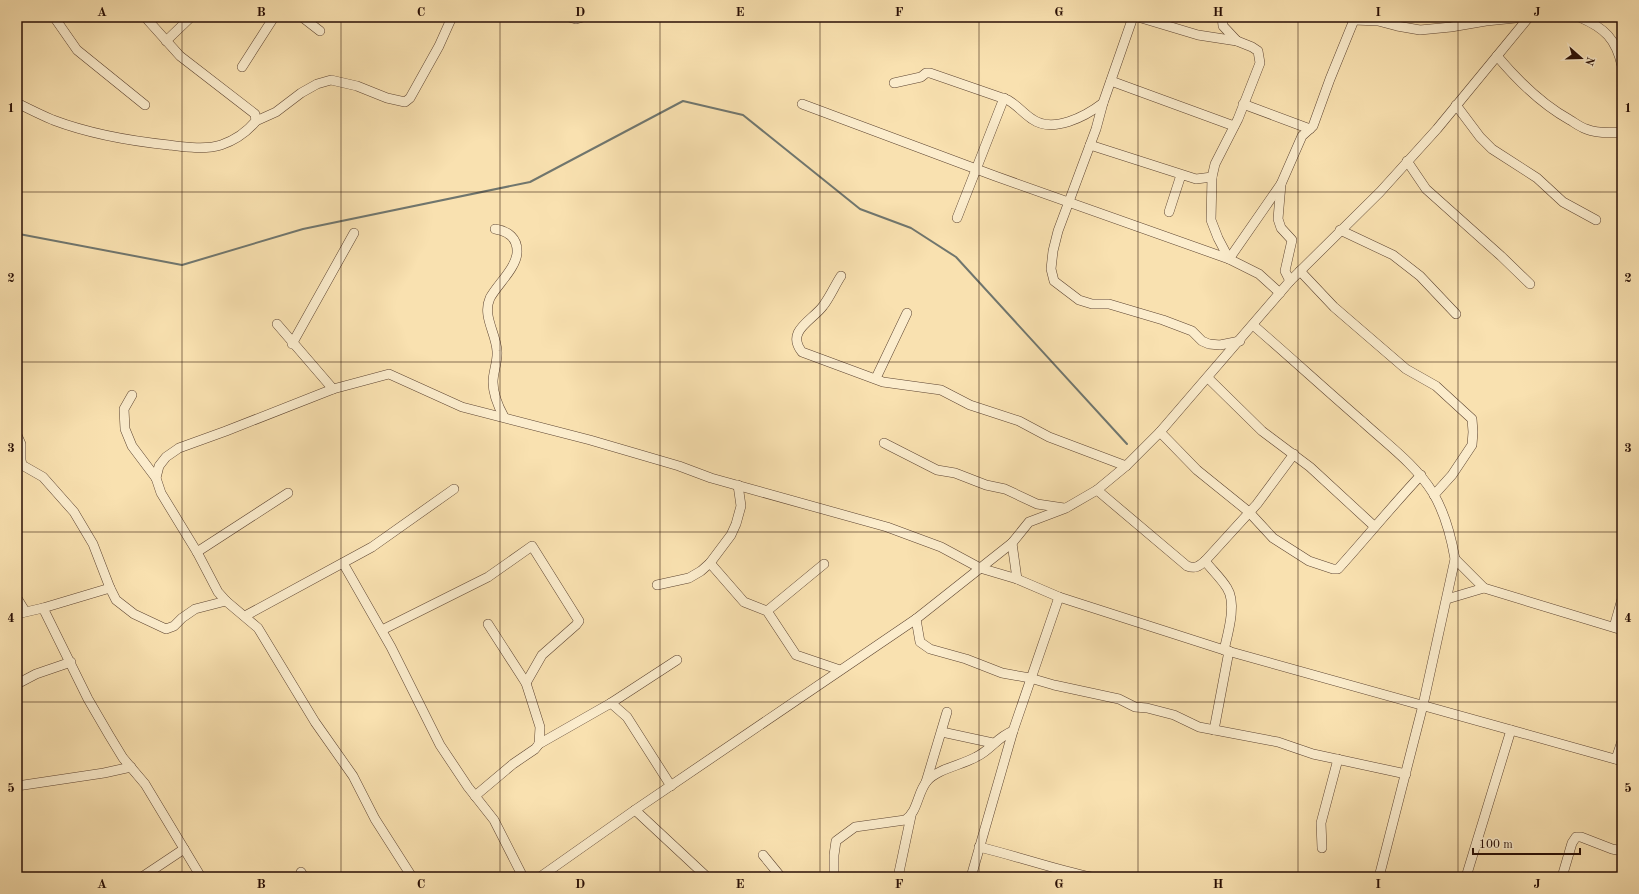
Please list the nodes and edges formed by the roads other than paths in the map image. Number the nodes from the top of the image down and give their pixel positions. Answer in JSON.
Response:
{"nodes":[{"id":1,"x":54,"y":17,"type":"edge"},
{"id":2,"x":145,"y":17,"type":"edge"},
{"id":3,"x":191,"y":17,"type":"edge"},
{"id":4,"x":274,"y":17,"type":"edge"},
{"id":5,"x":302,"y":17,"type":"edge"},
{"id":6,"x":452,"y":17,"type":"edge"},
{"id":7,"x":568,"y":17,"type":"edge"},
{"id":8,"x":583,"y":17,"type":"edge"},
{"id":9,"x":1133,"y":17,"type":"edge"},
{"id":10,"x":1138,"y":17,"type":"edge"},
{"id":11,"x":1222,"y":17,"type":"edge"},
{"id":12,"x":1526,"y":17,"type":"edge"},
{"id":13,"x":1529,"y":17,"type":"edge"},
{"id":14,"x":1580,"y":17,"type":"edge"},
{"id":15,"x":1352,"y":18,"type":"edge"},
{"id":16,"x":1374,"y":19,"type":"edge"},
{"id":17,"x":320,"y":31,"type":"dead end"},
{"id":18,"x":166,"y":41,"type":"junction"},
{"id":19,"x":1237,"y":41,"type":"junction"},
{"id":20,"x":1497,"y":56,"type":"junction"},
{"id":21,"x":1622,"y":66,"type":"edge"},
{"id":22,"x":242,"y":67,"type":"dead end"},
{"id":23,"x":1112,"y":81,"type":"junction"},
{"id":24,"x":894,"y":83,"type":"dead end"},
{"id":25,"x":1004,"y":98,"type":"junction"},
{"id":26,"x":17,"y":103,"type":"edge"},
{"id":27,"x":1103,"y":103,"type":"junction"},
{"id":28,"x":802,"y":104,"type":"dead end"},
{"id":29,"x":1243,"y":104,"type":"junction"},
{"id":30,"x":145,"y":105,"type":"dead end"},
{"id":31,"x":1456,"y":105,"type":"junction"},
{"id":32,"x":256,"y":121,"type":"junction"},
{"id":33,"x":1234,"y":126,"type":"junction"},
{"id":34,"x":1310,"y":129,"type":"junction"},
{"id":35,"x":1622,"y":132,"type":"edge"},
{"id":36,"x":1090,"y":145,"type":"junction"},
{"id":37,"x":1408,"y":161,"type":"junction"},
{"id":38,"x":977,"y":169,"type":"junction"},
{"id":39,"x":1182,"y":175,"type":"junction"},
{"id":40,"x":1212,"y":177,"type":"junction"},
{"id":41,"x":1281,"y":184,"type":"junction"},
{"id":42,"x":1068,"y":201,"type":"junction"},
{"id":43,"x":1169,"y":212,"type":"dead end"},
{"id":44,"x":957,"y":218,"type":"dead end"},
{"id":45,"x":1596,"y":220,"type":"dead end"},
{"id":46,"x":495,"y":229,"type":"dead end"},
{"id":47,"x":1340,"y":230,"type":"junction"},
{"id":48,"x":354,"y":233,"type":"dead end"},
{"id":49,"x":1229,"y":259,"type":"junction"},
{"id":50,"x":1300,"y":272,"type":"junction"},
{"id":51,"x":841,"y":276,"type":"dead end"},
{"id":52,"x":1290,"y":281,"type":"junction"},
{"id":53,"x":1530,"y":284,"type":"dead end"},
{"id":54,"x":1280,"y":292,"type":"junction"},
{"id":55,"x":907,"y":313,"type":"dead end"},
{"id":56,"x":1456,"y":314,"type":"dead end"},
{"id":57,"x":276,"y":324,"type":"dead end"},
{"id":58,"x":1254,"y":325,"type":"junction"},
{"id":59,"x":1240,"y":341,"type":"junction"},
{"id":60,"x":292,"y":344,"type":"junction"},
{"id":61,"x":876,"y":378,"type":"junction"},
{"id":62,"x":1208,"y":378,"type":"junction"},
{"id":63,"x":333,"y":389,"type":"junction"},
{"id":64,"x":132,"y":395,"type":"dead end"},
{"id":65,"x":504,"y":417,"type":"junction"},
{"id":66,"x":1160,"y":432,"type":"junction"},
{"id":67,"x":17,"y":435,"type":"edge"},
{"id":68,"x":884,"y":443,"type":"dead end"},
{"id":69,"x":1294,"y":454,"type":"junction"},
{"id":70,"x":19,"y":461,"type":"edge"},
{"id":71,"x":1126,"y":466,"type":"junction"},
{"id":72,"x":1421,"y":475,"type":"junction"},
{"id":73,"x":156,"y":478,"type":"junction"},
{"id":74,"x":738,"y":485,"type":"junction"},
{"id":75,"x":454,"y":489,"type":"dead end"},
{"id":76,"x":1097,"y":490,"type":"junction"},
{"id":77,"x":288,"y":493,"type":"dead end"},
{"id":78,"x":1434,"y":495,"type":"junction"},
{"id":79,"x":1066,"y":508,"type":"junction"},
{"id":80,"x":1249,"y":512,"type":"junction"},
{"id":81,"x":1374,"y":526,"type":"junction"},
{"id":82,"x":1012,"y":543,"type":"junction"},
{"id":83,"x":197,"y":552,"type":"junction"},
{"id":84,"x":1455,"y":559,"type":"junction"},
{"id":85,"x":1204,"y":562,"type":"junction"},
{"id":86,"x":343,"y":563,"type":"junction"},
{"id":87,"x":710,"y":563,"type":"junction"},
{"id":88,"x":824,"y":564,"type":"dead end"},
{"id":89,"x":980,"y":568,"type":"junction"},
{"id":90,"x":1018,"y":579,"type":"junction"},
{"id":91,"x":657,"y":585,"type":"dead end"},
{"id":92,"x":110,"y":588,"type":"junction"},
{"id":93,"x":1484,"y":588,"type":"junction"},
{"id":94,"x":1059,"y":597,"type":"junction"},
{"id":95,"x":17,"y":598,"type":"edge"},
{"id":96,"x":1447,"y":599,"type":"junction"},
{"id":97,"x":1622,"y":599,"type":"edge"},
{"id":98,"x":226,"y":602,"type":"junction"},
{"id":99,"x":43,"y":608,"type":"junction"},
{"id":100,"x":766,"y":611,"type":"junction"},
{"id":101,"x":21,"y":612,"type":"edge"},
{"id":102,"x":245,"y":616,"type":"junction"},
{"id":103,"x":916,"y":619,"type":"junction"},
{"id":104,"x":488,"y":624,"type":"dead end"},
{"id":105,"x":1618,"y":628,"type":"edge"},
{"id":106,"x":382,"y":630,"type":"junction"},
{"id":107,"x":1226,"y":650,"type":"junction"},
{"id":108,"x":677,"y":660,"type":"dead end"},
{"id":109,"x":71,"y":662,"type":"junction"},
{"id":110,"x":840,"y":670,"type":"junction"},
{"id":111,"x":1030,"y":678,"type":"junction"},
{"id":112,"x":526,"y":683,"type":"junction"},
{"id":113,"x":17,"y":684,"type":"edge"},
{"id":114,"x":611,"y":703,"type":"junction"},
{"id":115,"x":1424,"y":705,"type":"junction"},
{"id":116,"x":947,"y":712,"type":"dead end"},
{"id":117,"x":1214,"y":730,"type":"junction"},
{"id":118,"x":1511,"y":730,"type":"junction"},
{"id":119,"x":1013,"y":731,"type":"junction"},
{"id":120,"x":942,"y":732,"type":"junction"},
{"id":121,"x":1622,"y":741,"type":"edge"},
{"id":122,"x":993,"y":743,"type":"junction"},
{"id":123,"x":539,"y":744,"type":"junction"},
{"id":124,"x":1338,"y":759,"type":"junction"},
{"id":125,"x":1619,"y":760,"type":"edge"},
{"id":126,"x":131,"y":767,"type":"junction"},
{"id":127,"x":1406,"y":774,"type":"junction"},
{"id":128,"x":925,"y":782,"type":"junction"},
{"id":129,"x":17,"y":786,"type":"edge"},
{"id":130,"x":671,"y":786,"type":"junction"},
{"id":131,"x":475,"y":796,"type":"junction"},
{"id":132,"x":635,"y":810,"type":"junction"},
{"id":133,"x":911,"y":816,"type":"junction"},
{"id":134,"x":979,"y":847,"type":"junction"},
{"id":135,"x":1322,"y":848,"type":"dead end"},
{"id":136,"x":184,"y":850,"type":"junction"},
{"id":137,"x":1622,"y":850,"type":"edge"},
{"id":138,"x":763,"y":855,"type":"dead end"},
{"id":139,"x":142,"y":877,"type":"edge"},
{"id":140,"x":201,"y":877,"type":"edge"},
{"id":141,"x":412,"y":877,"type":"edge"},
{"id":142,"x":523,"y":877,"type":"edge"},
{"id":143,"x":540,"y":877,"type":"edge"},
{"id":144,"x":706,"y":877,"type":"edge"},
{"id":145,"x":781,"y":877,"type":"edge"},
{"id":146,"x":834,"y":877,"type":"edge"},
{"id":147,"x":898,"y":877,"type":"edge"},
{"id":148,"x":971,"y":877,"type":"edge"},
{"id":149,"x":1091,"y":877,"type":"edge"},
{"id":150,"x":1379,"y":877,"type":"edge"},
{"id":151,"x":1466,"y":877,"type":"edge"},
{"id":152,"x":1562,"y":877,"type":"edge"}],
"edges":[{"from":1,"to":30,"type":"street"},
{"from":2,"to":18,"type":"street"},
{"from":3,"to":18,"type":"street"},
{"from":4,"to":22,"type":"street"},
{"from":5,"to":17,"type":"street"},
{"from":6,"to":32,"type":"street"},
{"from":7,"to":8,"type":"street"},
{"from":9,"to":23,"type":"street"},
{"from":10,"to":19,"type":"street"},
{"from":11,"to":19,"type":"street"},
{"from":12,"to":16,"type":"street"},
{"from":13,"to":20,"type":"street"},
{"from":14,"to":21,"type":"street"},
{"from":15,"to":16,"type":"street"},
{"from":15,"to":34,"type":"street"},
{"from":18,"to":32,"type":"street"},
{"from":19,"to":29,"type":"street"},
{"from":20,"to":31,"type":"street"},
{"from":20,"to":35,"type":"street"},
{"from":23,"to":27,"type":"street"},
{"from":23,"to":33,"type":"street"},
{"from":24,"to":25,"type":"street"},
{"from":25,"to":27,"type":"street"},
{"from":25,"to":38,"type":"street"},
{"from":26,"to":32,"type":"street"},
{"from":27,"to":36,"type":"street"},
{"from":28,"to":38,"type":"street"},
{"from":29,"to":33,"type":"street"},
{"from":29,"to":34,"type":"street"},
{"from":31,"to":37,"type":"street"},
{"from":31,"to":45,"type":"street"},
{"from":33,"to":40,"type":"street"},
{"from":34,"to":41,"type":"street"},
{"from":36,"to":39,"type":"street"},
{"from":36,"to":42,"type":"street"},
{"from":37,"to":47,"type":"street"},
{"from":37,"to":53,"type":"street"},
{"from":38,"to":42,"type":"street"},
{"from":38,"to":44,"type":"street"},
{"from":39,"to":40,"type":"street"},
{"from":39,"to":43,"type":"street"},
{"from":40,"to":49,"type":"street"},
{"from":41,"to":49,"type":"street"},
{"from":41,"to":52,"type":"street"},
{"from":42,"to":49,"type":"street"},
{"from":42,"to":59,"type":"street"},
{"from":46,"to":65,"type":"street"},
{"from":47,"to":50,"type":"street"},
{"from":47,"to":56,"type":"street"},
{"from":48,"to":60,"type":"street"},
{"from":49,"to":54,"type":"street"},
{"from":50,"to":52,"type":"street"},
{"from":50,"to":78,"type":"street"},
{"from":51,"to":61,"type":"street"},
{"from":52,"to":54,"type":"street"},
{"from":54,"to":58,"type":"street"},
{"from":55,"to":61,"type":"street"},
{"from":57,"to":60,"type":"street"},
{"from":58,"to":59,"type":"street"},
{"from":58,"to":72,"type":"street"},
{"from":59,"to":62,"type":"street"},
{"from":60,"to":63,"type":"street"},
{"from":61,"to":71,"type":"street"},
{"from":62,"to":66,"type":"street"},
{"from":62,"to":69,"type":"street"},
{"from":63,"to":65,"type":"street"},
{"from":63,"to":73,"type":"street"},
{"from":64,"to":73,"type":"street"},
{"from":65,"to":74,"type":"street"},
{"from":66,"to":71,"type":"street"},
{"from":66,"to":80,"type":"street"},
{"from":67,"to":70,"type":"street"},
{"from":68,"to":79,"type":"street"},
{"from":69,"to":80,"type":"street"},
{"from":69,"to":81,"type":"street"},
{"from":70,"to":92,"type":"street"},
{"from":71,"to":76,"type":"street"},
{"from":72,"to":78,"type":"street"},
{"from":72,"to":81,"type":"street"},
{"from":73,"to":83,"type":"street"},
{"from":74,"to":87,"type":"street"},
{"from":74,"to":89,"type":"street"},
{"from":75,"to":86,"type":"street"},
{"from":76,"to":79,"type":"street"},
{"from":76,"to":85,"type":"street"},
{"from":77,"to":83,"type":"street"},
{"from":78,"to":84,"type":"street"},
{"from":79,"to":82,"type":"street"},
{"from":80,"to":81,"type":"street"},
{"from":80,"to":85,"type":"street"},
{"from":82,"to":89,"type":"street"},
{"from":82,"to":90,"type":"street"},
{"from":83,"to":98,"type":"street"},
{"from":84,"to":93,"type":"street"},
{"from":84,"to":96,"type":"street"},
{"from":85,"to":107,"type":"street"},
{"from":86,"to":102,"type":"street"},
{"from":86,"to":106,"type":"street"},
{"from":87,"to":91,"type":"street"},
{"from":87,"to":100,"type":"street"},
{"from":88,"to":100,"type":"street"},
{"from":89,"to":90,"type":"street"},
{"from":89,"to":103,"type":"street"},
{"from":90,"to":94,"type":"street"},
{"from":92,"to":98,"type":"street"},
{"from":92,"to":99,"type":"street"},
{"from":93,"to":96,"type":"street"},
{"from":93,"to":105,"type":"street"},
{"from":94,"to":107,"type":"street"},
{"from":94,"to":111,"type":"street"},
{"from":95,"to":101,"type":"street"},
{"from":96,"to":115,"type":"street"},
{"from":97,"to":105,"type":"street"},
{"from":98,"to":102,"type":"street"},
{"from":99,"to":101,"type":"street"},
{"from":99,"to":109,"type":"street"},
{"from":100,"to":110,"type":"street"},
{"from":102,"to":141,"type":"street"},
{"from":103,"to":110,"type":"street"},
{"from":103,"to":111,"type":"street"},
{"from":104,"to":112,"type":"street"},
{"from":106,"to":112,"type":"street"},
{"from":106,"to":131,"type":"street"},
{"from":107,"to":115,"type":"street"},
{"from":107,"to":117,"type":"street"},
{"from":108,"to":114,"type":"street"},
{"from":109,"to":113,"type":"street"},
{"from":109,"to":126,"type":"street"},
{"from":110,"to":130,"type":"street"},
{"from":111,"to":117,"type":"street"},
{"from":111,"to":119,"type":"street"},
{"from":112,"to":123,"type":"street"},
{"from":114,"to":123,"type":"street"},
{"from":114,"to":130,"type":"street"},
{"from":115,"to":118,"type":"street"},
{"from":115,"to":127,"type":"street"},
{"from":116,"to":120,"type":"street"},
{"from":117,"to":124,"type":"street"},
{"from":118,"to":125,"type":"street"},
{"from":118,"to":151,"type":"street"},
{"from":119,"to":122,"type":"street"},
{"from":119,"to":134,"type":"street"},
{"from":120,"to":122,"type":"street"},
{"from":120,"to":128,"type":"street"},
{"from":121,"to":125,"type":"street"},
{"from":122,"to":128,"type":"street"},
{"from":123,"to":131,"type":"street"},
{"from":124,"to":127,"type":"street"},
{"from":124,"to":135,"type":"street"},
{"from":126,"to":129,"type":"street"},
{"from":126,"to":136,"type":"street"},
{"from":127,"to":150,"type":"street"},
{"from":128,"to":133,"type":"street"},
{"from":130,"to":132,"type":"street"},
{"from":131,"to":142,"type":"street"},
{"from":132,"to":143,"type":"street"},
{"from":132,"to":144,"type":"street"},
{"from":133,"to":146,"type":"street"},
{"from":133,"to":147,"type":"street"},
{"from":134,"to":148,"type":"street"},
{"from":134,"to":149,"type":"street"},
{"from":136,"to":139,"type":"street"},
{"from":136,"to":140,"type":"street"},
{"from":137,"to":152,"type":"street"},
{"from":138,"to":145,"type":"street"}]}
